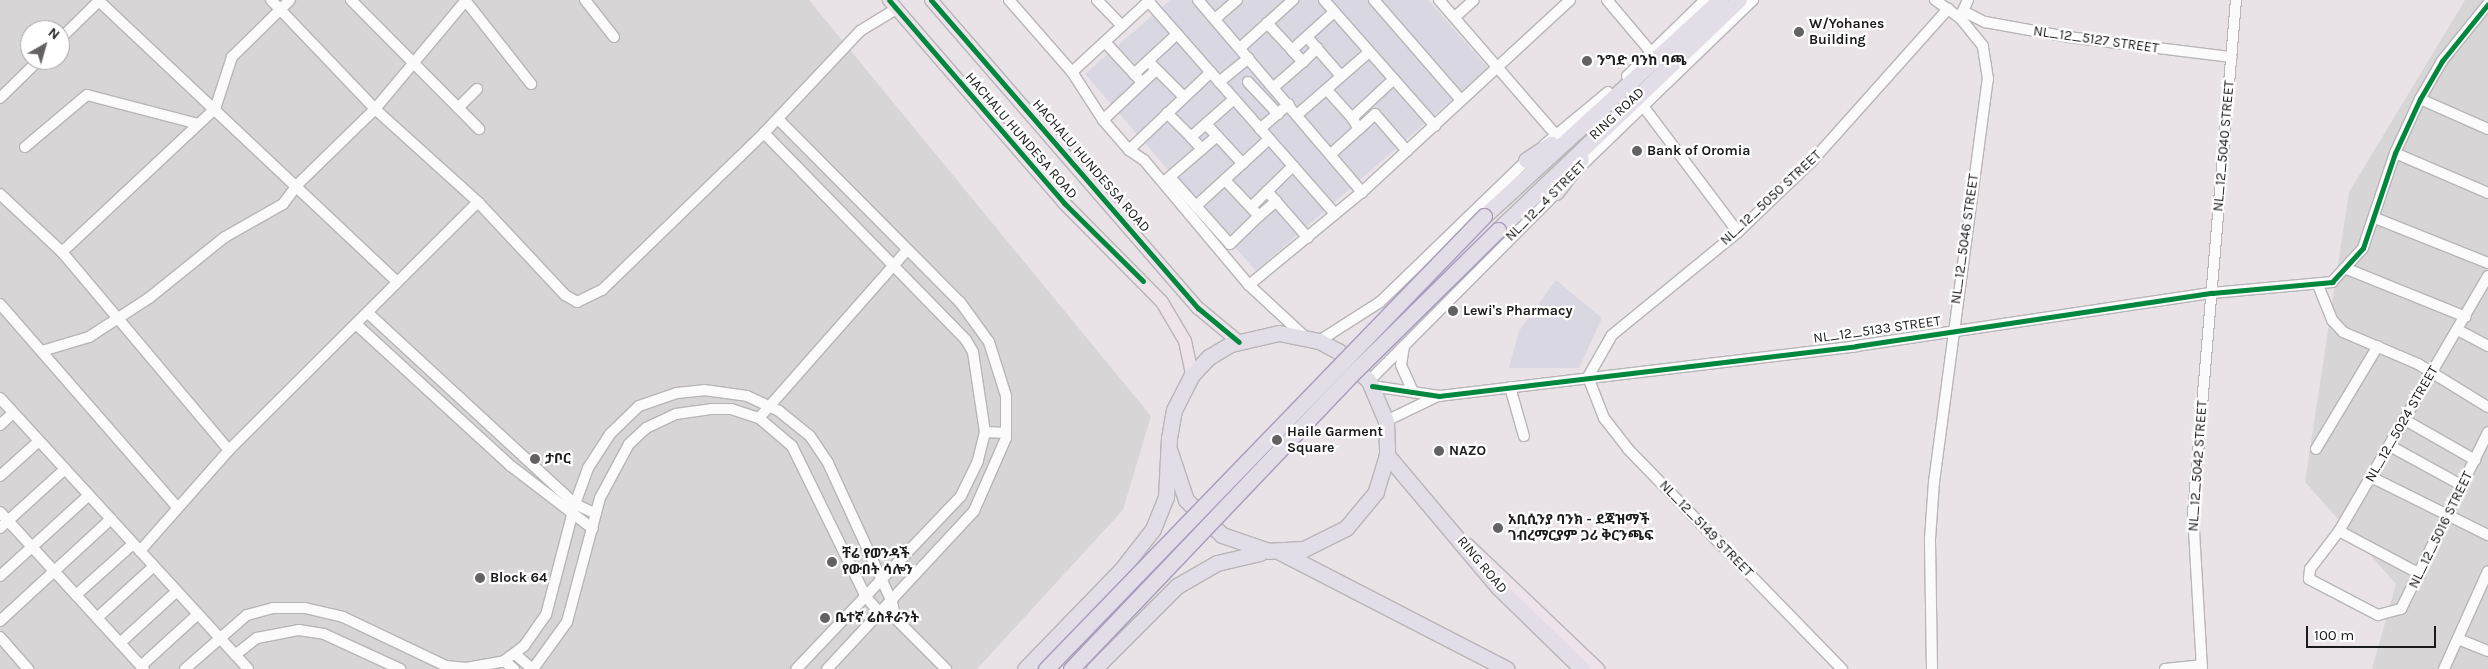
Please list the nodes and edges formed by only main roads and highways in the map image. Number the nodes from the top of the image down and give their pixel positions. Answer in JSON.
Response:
{"nodes":[{"id":1,"x":931,"y":0,"type":"edge"},
{"id":2,"x":1720,"y":0,"type":"edge"},
{"id":3,"x":1739,"y":0,"type":"edge"},
{"id":4,"x":892,"y":4,"type":"edge"},
{"id":5,"x":1591,"y":116,"type":"junction"},
{"id":6,"x":1605,"y":125,"type":"junction"},
{"id":7,"x":1526,"y":160,"type":"road end"},
{"id":8,"x":1556,"y":192,"type":"road end"},
{"id":9,"x":1239,"y":342,"type":"junction"},
{"id":10,"x":1192,"y":375,"type":"junction"},
{"id":11,"x":1170,"y":452,"type":"junction"},
{"id":12,"x":1387,"y":455,"type":"junction"},
{"id":13,"x":1461,"y":540,"type":"junction"},
{"id":14,"x":1275,"y":551,"type":"junction"},
{"id":15,"x":1025,"y":669,"type":"edge"},
{"id":16,"x":1046,"y":669,"type":"edge"},
{"id":17,"x":1071,"y":669,"type":"edge"},
{"id":18,"x":1094,"y":669,"type":"edge"},
{"id":19,"x":1507,"y":669,"type":"edge"},
{"id":20,"x":1582,"y":669,"type":"edge"},
{"id":21,"x":1598,"y":669,"type":"edge"}],
"edges":[{"from":1,"to":9,"type":"main road","name":"HACHALU HUNDESSA ROAD"},
{"from":2,"to":5,"type":"highway","name":"RING ROAD"},
{"from":3,"to":6,"type":"highway","name":"RING ROAD"},
{"from":4,"to":10,"type":"main road","name":"HACHALU HUNDESA ROAD"},
{"from":5,"to":7,"type":"highway"},
{"from":5,"to":16,"type":"highway","name":"RING ROAD","bridge":true},
{"from":6,"to":8,"type":"highway"},
{"from":6,"to":17,"type":"highway","name":"RING ROAD","bridge":true},
{"from":9,"to":10,"type":"highway"},
{"from":9,"to":12,"type":"highway"},
{"from":10,"to":11,"type":"highway"},
{"from":11,"to":14,"type":"highway"},
{"from":11,"to":15,"type":"highway"},
{"from":12,"to":13,"type":"highway","name":"RING ROAD"},
{"from":12,"to":14,"type":"highway"},
{"from":13,"to":20,"type":"highway","name":"RING ROAD"},
{"from":13,"to":21,"type":"main road"},
{"from":14,"to":18,"type":"highway"},
{"from":14,"to":19,"type":"highway"}]}
